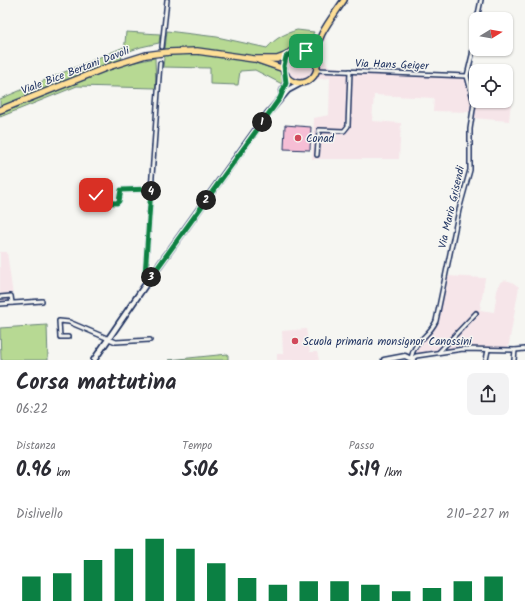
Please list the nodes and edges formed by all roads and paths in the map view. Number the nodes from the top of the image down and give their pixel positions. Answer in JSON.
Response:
{"nodes":[{"id":1,"x":167,"y":0,"type":"edge"},
{"id":2,"x":344,"y":0,"type":"edge"},
{"id":3,"x":481,"y":0,"type":"edge"},
{"id":4,"x":478,"y":12,"type":"edge"},
{"id":5,"x":320,"y":38,"type":"junction"},
{"id":6,"x":162,"y":47,"type":"tunnel mouth"},
{"id":7,"x":303,"y":50,"type":"junction"},
{"id":8,"x":288,"y":55,"type":"junction"},
{"id":9,"x":472,"y":56,"type":"edge"},
{"id":10,"x":254,"y":59,"type":"junction"},
{"id":11,"x":316,"y":62,"type":"junction"},
{"id":12,"x":160,"y":63,"type":"tunnel mouth"},
{"id":13,"x":316,"y":70,"type":"junction"},
{"id":14,"x":350,"y":71,"type":"junction"},
{"id":15,"x":285,"y":72,"type":"junction"},
{"id":16,"x":467,"y":76,"type":"junction"},
{"id":17,"x":301,"y":83,"type":"junction"},
{"id":18,"x":280,"y":98,"type":"junction"},
{"id":19,"x":0,"y":110,"type":"edge"},
{"id":20,"x":317,"y":155,"type":"dead end"},
{"id":21,"x":151,"y":189,"type":"junction"},
{"id":22,"x":96,"y":195,"type":"dead end"},
{"id":23,"x":148,"y":281,"type":"junction"},
{"id":24,"x":0,"y":297,"type":"edge"},
{"id":25,"x":42,"y":301,"type":"dead end"},
{"id":26,"x":12,"y":303,"type":"junction"},
{"id":27,"x":0,"y":304,"type":"edge"},
{"id":28,"x":476,"y":313,"type":"dead end"},
{"id":29,"x":68,"y":337,"type":"dead end"},
{"id":30,"x":109,"y":338,"type":"junction"},
{"id":31,"x":150,"y":340,"type":"dead end"},
{"id":32,"x":525,"y":349,"type":"edge"},
{"id":33,"x":488,"y":350,"type":"junction"},
{"id":34,"x":515,"y":350,"type":"junction"},
{"id":35,"x":439,"y":352,"type":"junction"},
{"id":36,"x":412,"y":359,"type":"edge"},
{"id":37,"x":94,"y":360,"type":"edge"},
{"id":38,"x":384,"y":360,"type":"edge"},
{"id":39,"x":486,"y":360,"type":"edge"},
{"id":40,"x":514,"y":360,"type":"edge"}],
"edges":[{"from":1,"to":6,"type":"street"},
{"from":2,"to":5,"type":"main road"},
{"from":3,"to":4,"type":"street"},
{"from":5,"to":7,"type":"main road"},
{"from":5,"to":11,"type":"main road"},
{"from":7,"to":8,"type":"main road"},
{"from":7,"to":11,"type":"main road"},
{"from":8,"to":10,"type":"highway"},
{"from":8,"to":15,"type":"main road"},
{"from":9,"to":16,"type":"street","name":"Via Mario Grisendi"},
{"from":10,"to":15,"type":"highway"},
{"from":10,"to":19,"type":"highway","name":"Viale Bice Bertani Davoli"},
{"from":11,"to":13,"type":"main road"},
{"from":12,"to":21,"type":"street"},
{"from":13,"to":14,"type":"street","name":"Via Hans Geiger"},
{"from":13,"to":17,"type":"main road"},
{"from":14,"to":16,"type":"street","name":"Via Hans Geiger"},
{"from":14,"to":20,"type":"street"},
{"from":15,"to":17,"type":"main road"},
{"from":15,"to":18,"type":"main road"},
{"from":16,"to":36,"type":"street","name":"Via Mario Grisendi"},
{"from":17,"to":18,"type":"main road"},
{"from":18,"to":23,"type":"main road"},
{"from":21,"to":22,"type":"street"},
{"from":21,"to":23,"type":"street"},
{"from":23,"to":30,"type":"main road"},
{"from":24,"to":26,"type":"street"},
{"from":25,"to":26,"type":"street"},
{"from":26,"to":27,"type":"street"},
{"from":28,"to":35,"type":"street"},
{"from":29,"to":30,"type":"street"},
{"from":30,"to":31,"type":"street"},
{"from":30,"to":37,"type":"main road"},
{"from":32,"to":34,"type":"street"},
{"from":33,"to":34,"type":"street"},
{"from":33,"to":35,"type":"street"},
{"from":33,"to":39,"type":"street"},
{"from":34,"to":40,"type":"street"},
{"from":35,"to":36,"type":"street"},
{"from":36,"to":38,"type":"street"}]}
